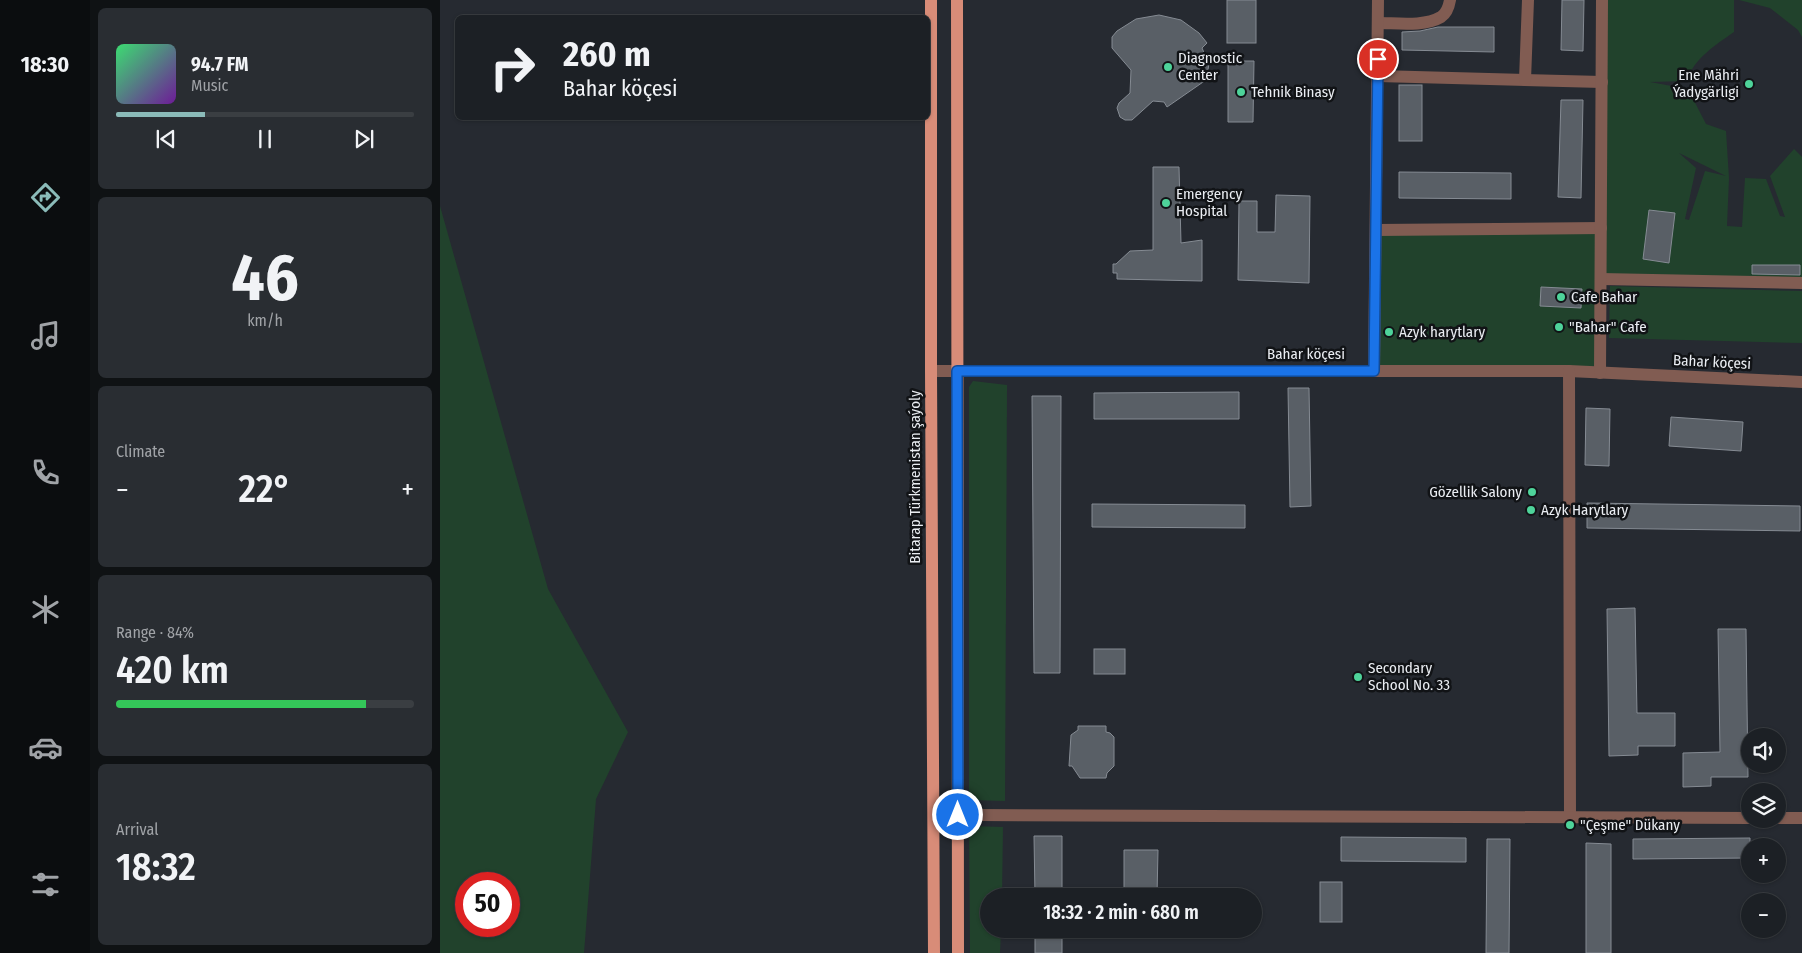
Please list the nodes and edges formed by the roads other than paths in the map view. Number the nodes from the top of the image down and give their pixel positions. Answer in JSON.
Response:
{"nodes":[{"id":1,"x":931,"y":0,"type":"edge"},
{"id":2,"x":957,"y":0,"type":"edge"},
{"id":3,"x":1378,"y":0,"type":"edge"},
{"id":4,"x":1450,"y":0,"type":"edge"},
{"id":5,"x":1528,"y":0,"type":"edge"},
{"id":6,"x":1602,"y":0,"type":"edge"},
{"id":7,"x":1378,"y":23,"type":"junction"},
{"id":8,"x":1378,"y":76,"type":"junction"},
{"id":9,"x":1525,"y":80,"type":"junction"},
{"id":10,"x":1602,"y":82,"type":"junction"},
{"id":11,"x":1601,"y":228,"type":"junction"},
{"id":12,"x":1376,"y":230,"type":"junction"},
{"id":13,"x":1601,"y":279,"type":"junction"},
{"id":14,"x":1802,"y":282,"type":"edge"},
{"id":15,"x":931,"y":371,"type":"junction"},
{"id":16,"x":957,"y":371,"type":"junction"},
{"id":17,"x":1374,"y":371,"type":"junction"},
{"id":18,"x":1569,"y":371,"type":"junction"},
{"id":19,"x":1600,"y":373,"type":"junction"},
{"id":20,"x":1802,"y":382,"type":"edge"},
{"id":21,"x":976,"y":815,"type":"dead end"},
{"id":22,"x":1570,"y":817,"type":"junction"},
{"id":23,"x":1741,"y":818,"type":"edge"},
{"id":24,"x":1786,"y":818,"type":"edge"},
{"id":25,"x":1802,"y":818,"type":"edge"},
{"id":26,"x":934,"y":953,"type":"edge"},
{"id":27,"x":958,"y":953,"type":"edge"}],
"edges":[{"from":1,"to":15,"type":"main road","name":"Bitarap Türkmenistan şaýoly"},
{"from":2,"to":16,"type":"main road"},
{"from":3,"to":7,"type":"street"},
{"from":4,"to":7,"type":"street"},
{"from":5,"to":9,"type":"street"},
{"from":6,"to":10,"type":"street"},
{"from":7,"to":8,"type":"street"},
{"from":8,"to":9,"type":"street"},
{"from":8,"to":12,"type":"street"},
{"from":9,"to":10,"type":"street"},
{"from":10,"to":11,"type":"street"},
{"from":11,"to":12,"type":"street"},
{"from":11,"to":13,"type":"street"},
{"from":12,"to":17,"type":"street"},
{"from":13,"to":14,"type":"street"},
{"from":13,"to":19,"type":"street"},
{"from":15,"to":16,"type":"street","name":"Bahar köçesi"},
{"from":15,"to":26,"type":"main road","name":"Bitarap Türkmenistan şaýoly"},
{"from":16,"to":17,"type":"street","name":"Bahar köçesi"},
{"from":16,"to":27,"type":"main road"},
{"from":17,"to":18,"type":"street","name":"Bahar köçesi"},
{"from":18,"to":19,"type":"street","name":"Bahar köçesi"},
{"from":18,"to":22,"type":"street"},
{"from":19,"to":20,"type":"street","name":"Bahar köçesi"},
{"from":21,"to":22,"type":"street"},
{"from":22,"to":23,"type":"street"},
{"from":24,"to":25,"type":"street"}]}
